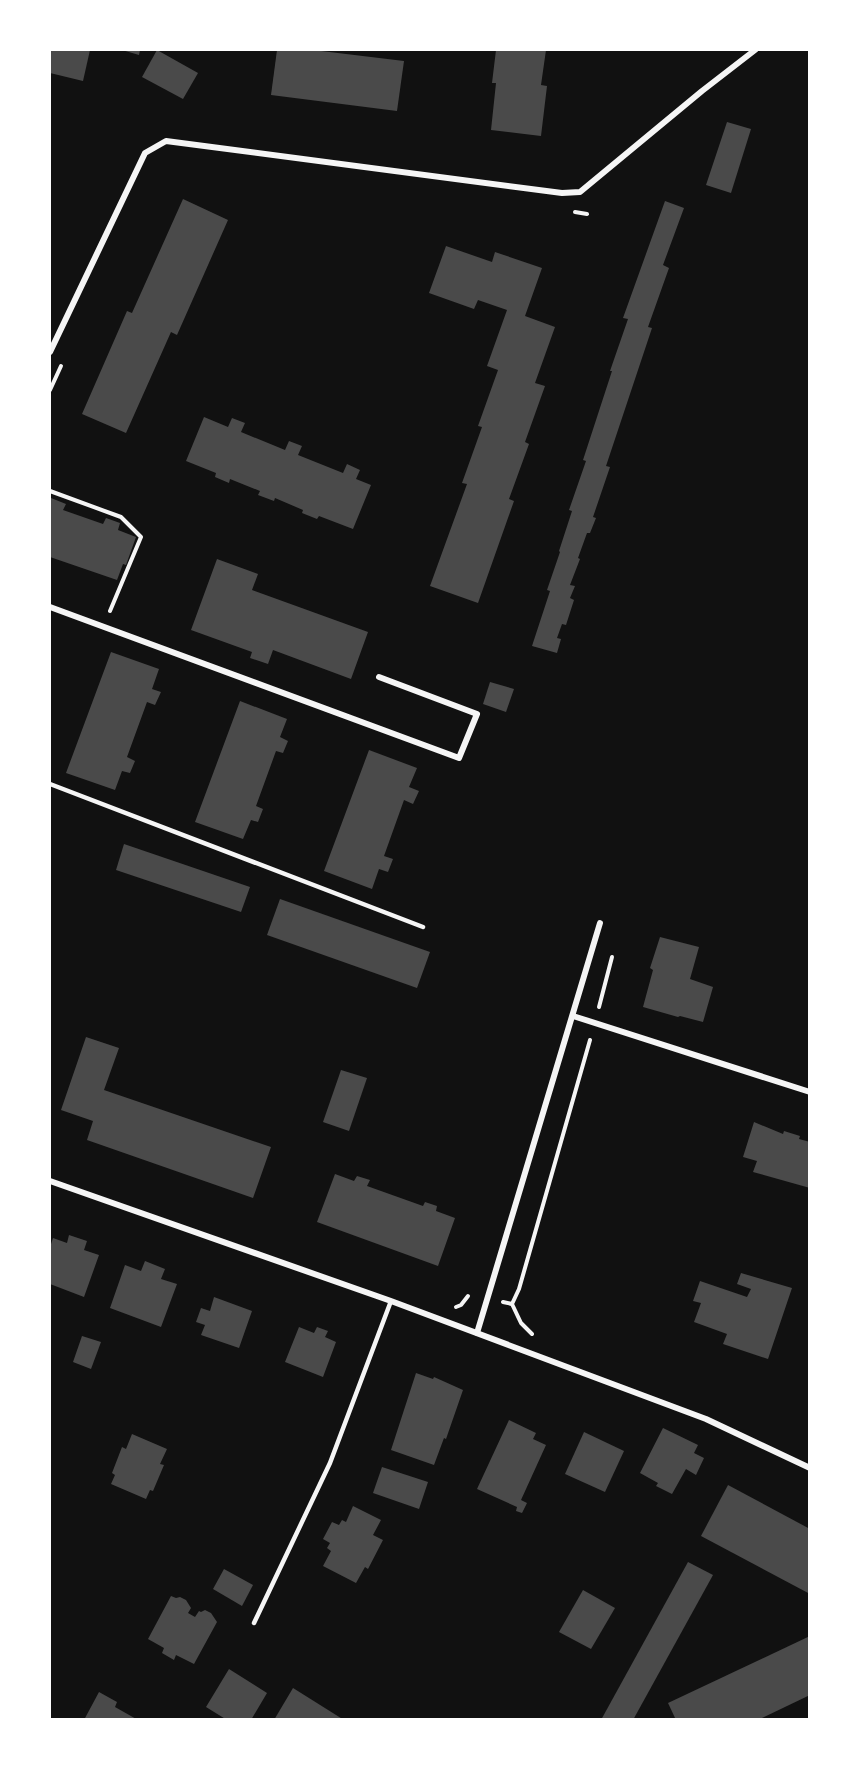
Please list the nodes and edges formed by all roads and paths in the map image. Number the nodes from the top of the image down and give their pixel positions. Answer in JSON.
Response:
{"nodes":[{"id":1,"x":754,"y":50,"type":"edge"},
{"id":2,"x":564,"y":211,"type":"dead end"},
{"id":3,"x":587,"y":213,"type":"dead end"},
{"id":4,"x":50,"y":352,"type":"edge"},
{"id":5,"x":64,"y":359,"type":"dead end"},
{"id":6,"x":50,"y":390,"type":"edge"},
{"id":7,"x":50,"y":491,"type":"edge"},
{"id":8,"x":50,"y":607,"type":"edge"},
{"id":9,"x":100,"y":607,"type":"dead end"},
{"id":10,"x":379,"y":677,"type":"dead end"},
{"id":11,"x":50,"y":784,"type":"edge"},
{"id":12,"x":600,"y":923,"type":"dead end"},
{"id":13,"x":423,"y":927,"type":"dead end"},
{"id":14,"x":612,"y":957,"type":"dead end"},
{"id":15,"x":573,"y":1016,"type":"junction"},
{"id":16,"x":595,"y":1023,"type":"junction"},
{"id":17,"x":810,"y":1092,"type":"edge"},
{"id":18,"x":50,"y":1181,"type":"edge"},
{"id":19,"x":392,"y":1301,"type":"junction"},
{"id":20,"x":513,"y":1304,"type":"dead end"},
{"id":21,"x":477,"y":1333,"type":"junction"},
{"id":22,"x":810,"y":1468,"type":"edge"},
{"id":23,"x":254,"y":1623,"type":"dead end"}],
"edges":[{"from":1,"to":4,"type":"street"},
{"from":2,"to":3,"type":"path"},
{"from":5,"to":6,"type":"path"},
{"from":7,"to":9,"type":"path"},
{"from":8,"to":10,"type":"street"},
{"from":11,"to":13,"type":"lane"},
{"from":12,"to":15,"type":"street"},
{"from":14,"to":16,"type":"path"},
{"from":15,"to":16,"type":"street"},
{"from":15,"to":21,"type":"street"},
{"from":16,"to":17,"type":"street"},
{"from":16,"to":20,"type":"path"},
{"from":18,"to":19,"type":"street"},
{"from":19,"to":21,"type":"street"},
{"from":19,"to":23,"type":"lane"},
{"from":21,"to":22,"type":"street"}]}
